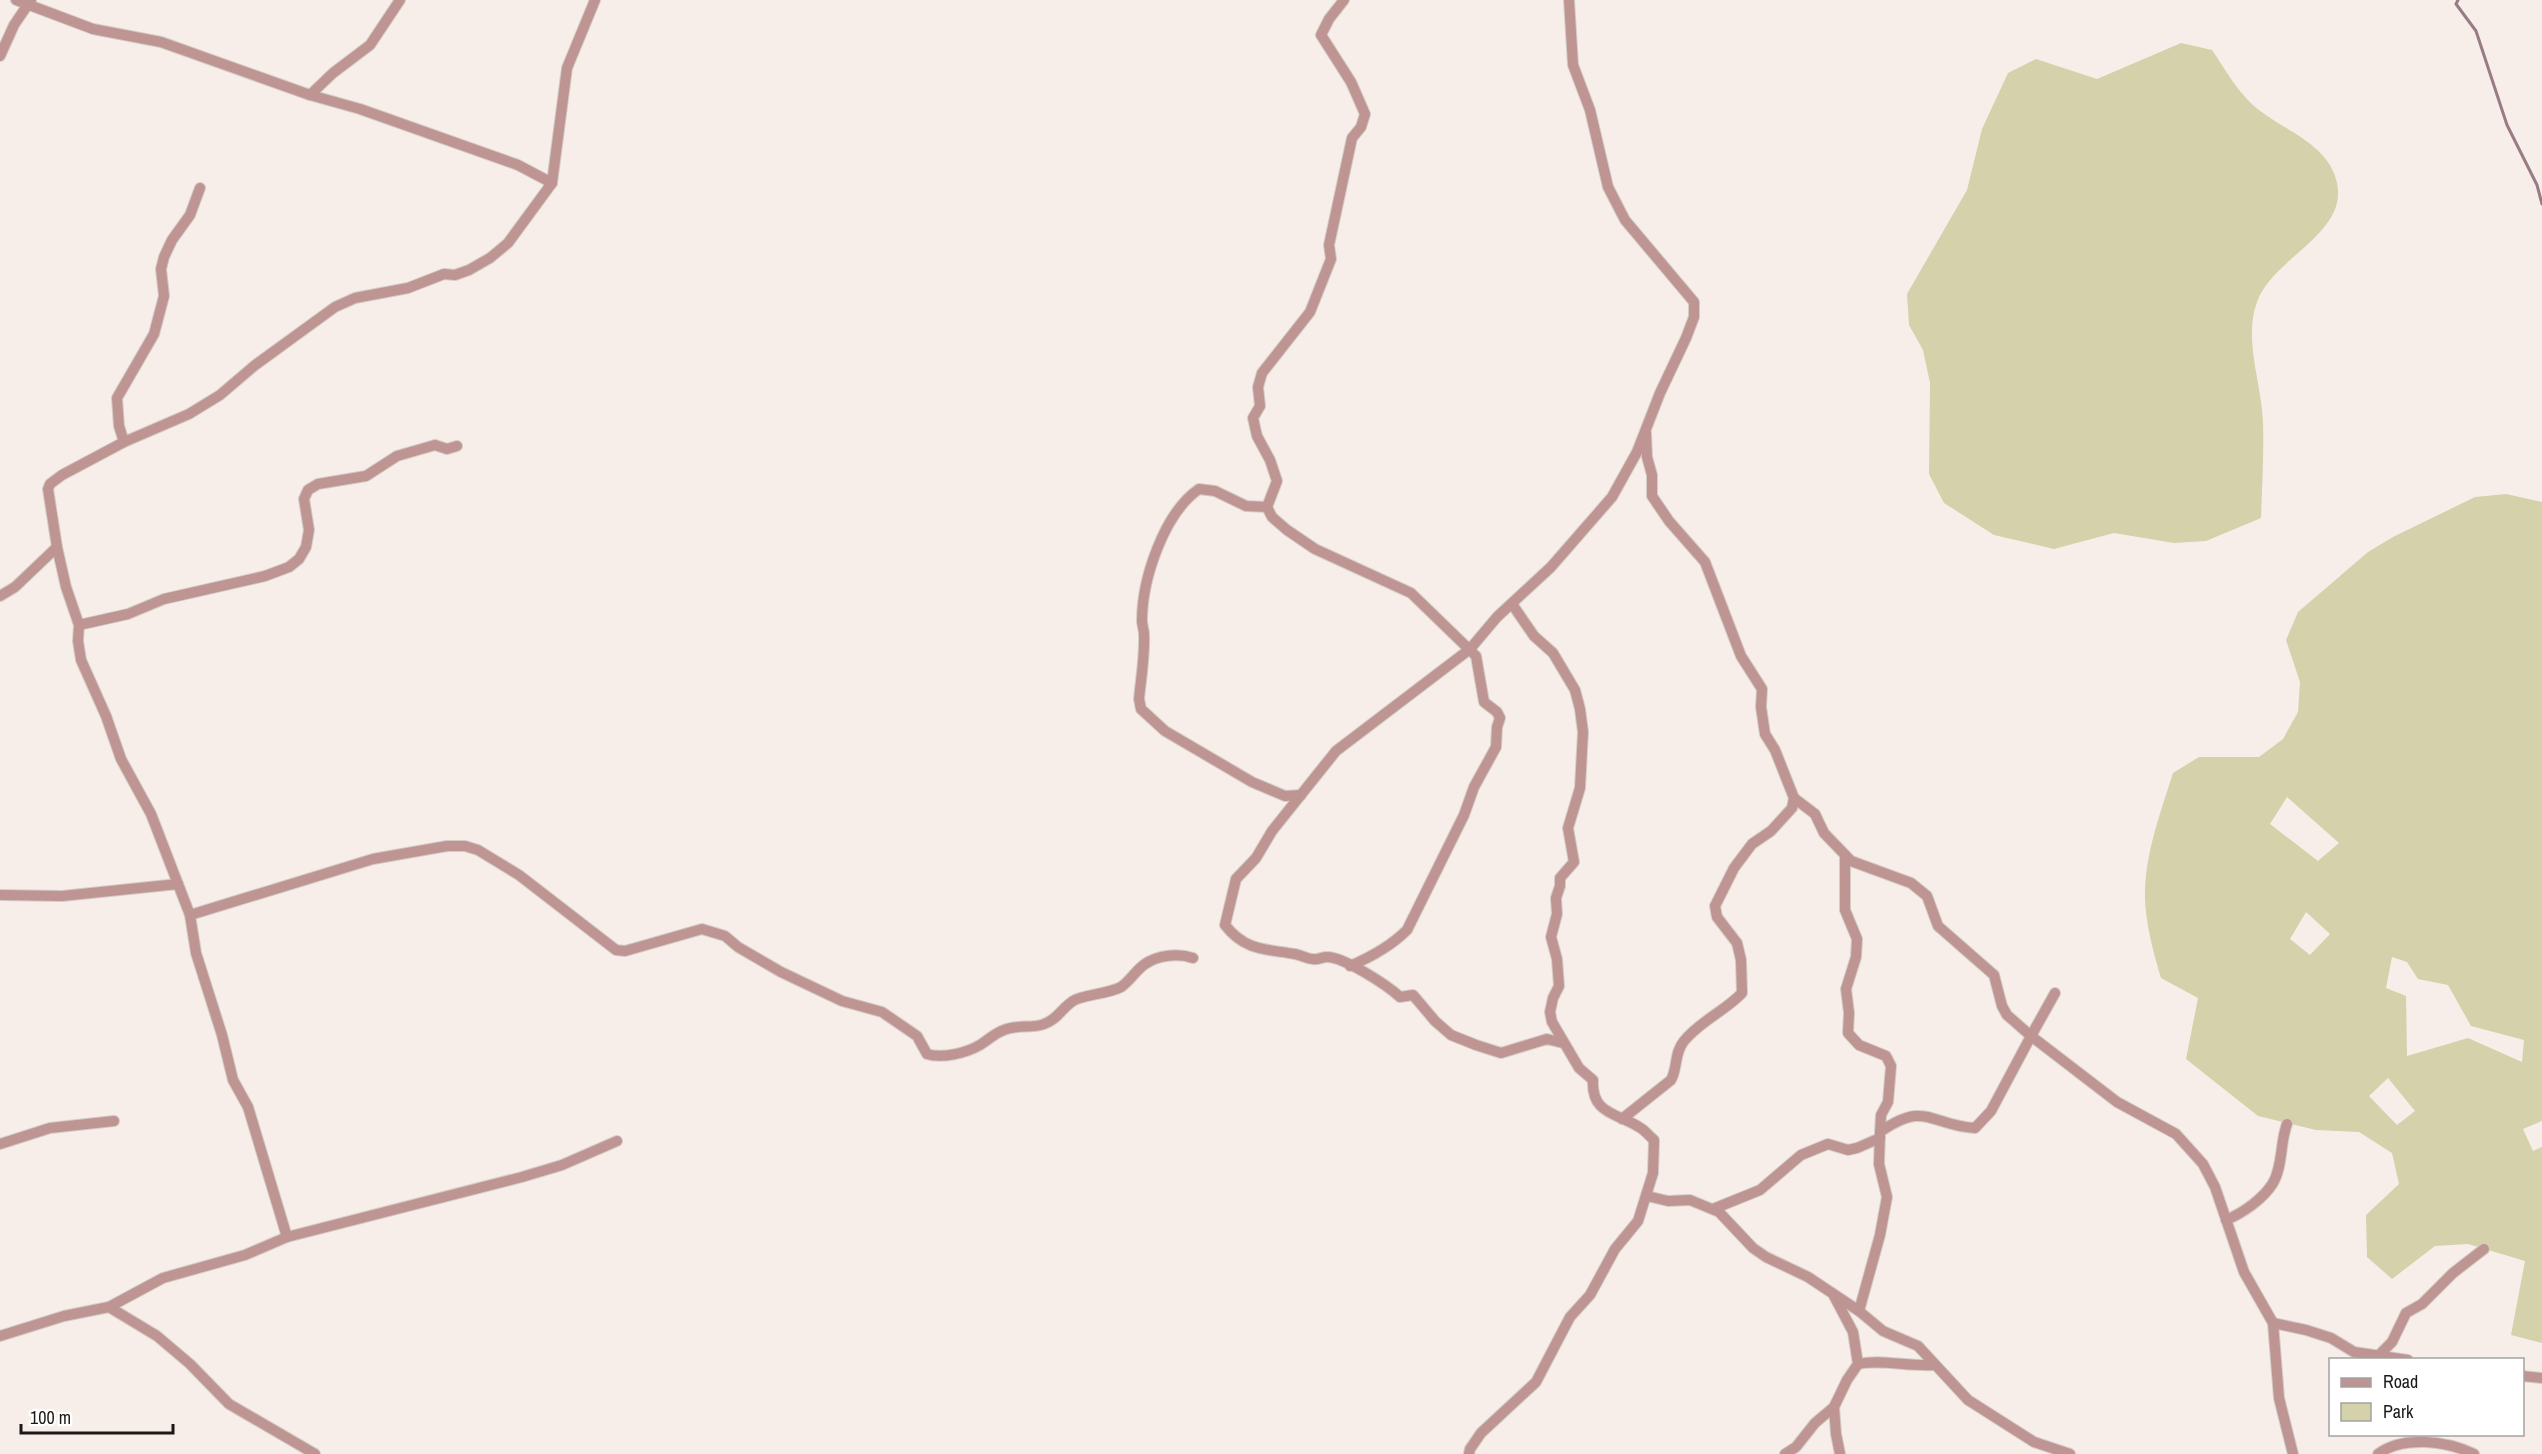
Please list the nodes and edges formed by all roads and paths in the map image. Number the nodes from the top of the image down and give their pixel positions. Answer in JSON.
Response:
{"nodes":[{"id":1,"x":16,"y":0,"type":"edge"},
{"id":2,"x":400,"y":0,"type":"edge"},
{"id":3,"x":595,"y":0,"type":"edge"},
{"id":4,"x":1344,"y":0,"type":"edge"},
{"id":5,"x":1569,"y":0,"type":"edge"},
{"id":6,"x":29,"y":2,"type":"edge"},
{"id":7,"x":0,"y":56,"type":"edge"},
{"id":8,"x":310,"y":95,"type":"junction"},
{"id":9,"x":552,"y":183,"type":"junction"},
{"id":10,"x":200,"y":188,"type":"dead end"},
{"id":11,"x":1645,"y":430,"type":"junction"},
{"id":12,"x":124,"y":442,"type":"junction"},
{"id":13,"x":457,"y":446,"type":"dead end"},
{"id":14,"x":1267,"y":507,"type":"junction"},
{"id":15,"x":57,"y":547,"type":"junction"},
{"id":16,"x":0,"y":596,"type":"edge"},
{"id":17,"x":1512,"y":604,"type":"junction"},
{"id":18,"x":79,"y":625,"type":"junction"},
{"id":19,"x":1470,"y":649,"type":"junction"},
{"id":20,"x":1301,"y":795,"type":"junction"},
{"id":21,"x":1794,"y":798,"type":"junction"},
{"id":22,"x":1845,"y":855,"type":"junction"},
{"id":23,"x":178,"y":884,"type":"junction"},
{"id":24,"x":0,"y":895,"type":"edge"},
{"id":25,"x":190,"y":915,"type":"junction"},
{"id":26,"x":1193,"y":958,"type":"dead end"},
{"id":27,"x":1350,"y":966,"type":"junction"},
{"id":28,"x":2055,"y":993,"type":"dead end"},
{"id":29,"x":2031,"y":1036,"type":"junction"},
{"id":30,"x":1563,"y":1043,"type":"junction"},
{"id":31,"x":1622,"y":1119,"type":"junction"},
{"id":32,"x":114,"y":1121,"type":"dead end"},
{"id":33,"x":2287,"y":1124,"type":"dead end"},
{"id":34,"x":1880,"y":1135,"type":"junction"},
{"id":35,"x":617,"y":1141,"type":"dead end"},
{"id":36,"x":0,"y":1144,"type":"edge"},
{"id":37,"x":1647,"y":1196,"type":"junction"},
{"id":38,"x":1713,"y":1209,"type":"junction"},
{"id":39,"x":2226,"y":1220,"type":"junction"},
{"id":40,"x":287,"y":1237,"type":"junction"},
{"id":41,"x":2484,"y":1249,"type":"dead end"},
{"id":42,"x":1833,"y":1293,"type":"junction"},
{"id":43,"x":109,"y":1307,"type":"junction"},
{"id":44,"x":1860,"y":1311,"type":"junction"},
{"id":45,"x":2273,"y":1323,"type":"junction"},
{"id":46,"x":0,"y":1336,"type":"edge"},
{"id":47,"x":2379,"y":1355,"type":"junction"},
{"id":48,"x":2401,"y":1358,"type":"edge"},
{"id":49,"x":1858,"y":1365,"type":"junction"},
{"id":50,"x":1934,"y":1365,"type":"junction"},
{"id":51,"x":2524,"y":1376,"type":"edge"},
{"id":52,"x":2542,"y":1378,"type":"edge"},
{"id":53,"x":1834,"y":1407,"type":"junction"},
{"id":54,"x":1795,"y":1450,"type":"edge"},
{"id":55,"x":315,"y":1454,"type":"edge"},
{"id":56,"x":1469,"y":1454,"type":"edge"},
{"id":57,"x":1785,"y":1454,"type":"edge"},
{"id":58,"x":1840,"y":1454,"type":"edge"},
{"id":59,"x":2070,"y":1454,"type":"edge"},
{"id":60,"x":2293,"y":1454,"type":"edge"},
{"id":61,"x":2378,"y":1454,"type":"edge"},
{"id":62,"x":2474,"y":1454,"type":"edge"}],
"edges":[{"from":1,"to":6,"type":"street"},
{"from":2,"to":8,"type":"street"},
{"from":3,"to":9,"type":"street"},
{"from":4,"to":14,"type":"street"},
{"from":5,"to":11,"type":"street"},
{"from":6,"to":7,"type":"street"},
{"from":6,"to":8,"type":"street"},
{"from":8,"to":9,"type":"street"},
{"from":9,"to":12,"type":"street"},
{"from":10,"to":12,"type":"street"},
{"from":11,"to":17,"type":"street"},
{"from":11,"to":21,"type":"street"},
{"from":12,"to":15,"type":"street"},
{"from":13,"to":18,"type":"street"},
{"from":14,"to":19,"type":"street"},
{"from":14,"to":20,"type":"street"},
{"from":15,"to":16,"type":"street"},
{"from":15,"to":18,"type":"street"},
{"from":17,"to":19,"type":"street"},
{"from":17,"to":30,"type":"street"},
{"from":18,"to":23,"type":"street"},
{"from":19,"to":20,"type":"street"},
{"from":19,"to":27,"type":"street"},
{"from":20,"to":27,"type":"street"},
{"from":21,"to":22,"type":"street"},
{"from":21,"to":31,"type":"street"},
{"from":22,"to":29,"type":"street"},
{"from":22,"to":34,"type":"street"},
{"from":23,"to":24,"type":"street"},
{"from":23,"to":25,"type":"street"},
{"from":25,"to":26,"type":"street"},
{"from":25,"to":40,"type":"street"},
{"from":27,"to":30,"type":"street"},
{"from":28,"to":29,"type":"street"},
{"from":29,"to":34,"type":"street"},
{"from":29,"to":39,"type":"street"},
{"from":30,"to":31,"type":"street"},
{"from":31,"to":37,"type":"street"},
{"from":32,"to":36,"type":"street"},
{"from":33,"to":39,"type":"street"},
{"from":34,"to":38,"type":"street"},
{"from":34,"to":44,"type":"street"},
{"from":35,"to":40,"type":"street"},
{"from":37,"to":38,"type":"street"},
{"from":37,"to":56,"type":"street"},
{"from":38,"to":42,"type":"street"},
{"from":39,"to":45,"type":"street"},
{"from":40,"to":43,"type":"street"},
{"from":41,"to":47,"type":"street"},
{"from":42,"to":44,"type":"street"},
{"from":42,"to":49,"type":"street"},
{"from":43,"to":46,"type":"street"},
{"from":43,"to":55,"type":"street"},
{"from":44,"to":50,"type":"street"},
{"from":45,"to":47,"type":"street"},
{"from":45,"to":60,"type":"street"},
{"from":47,"to":48,"type":"street"},
{"from":49,"to":50,"type":"street"},
{"from":49,"to":53,"type":"street"},
{"from":50,"to":59,"type":"street"},
{"from":51,"to":52,"type":"street"},
{"from":53,"to":54,"type":"street"},
{"from":53,"to":58,"type":"street"},
{"from":54,"to":57,"type":"street"},
{"from":61,"to":62,"type":"street"}]}
